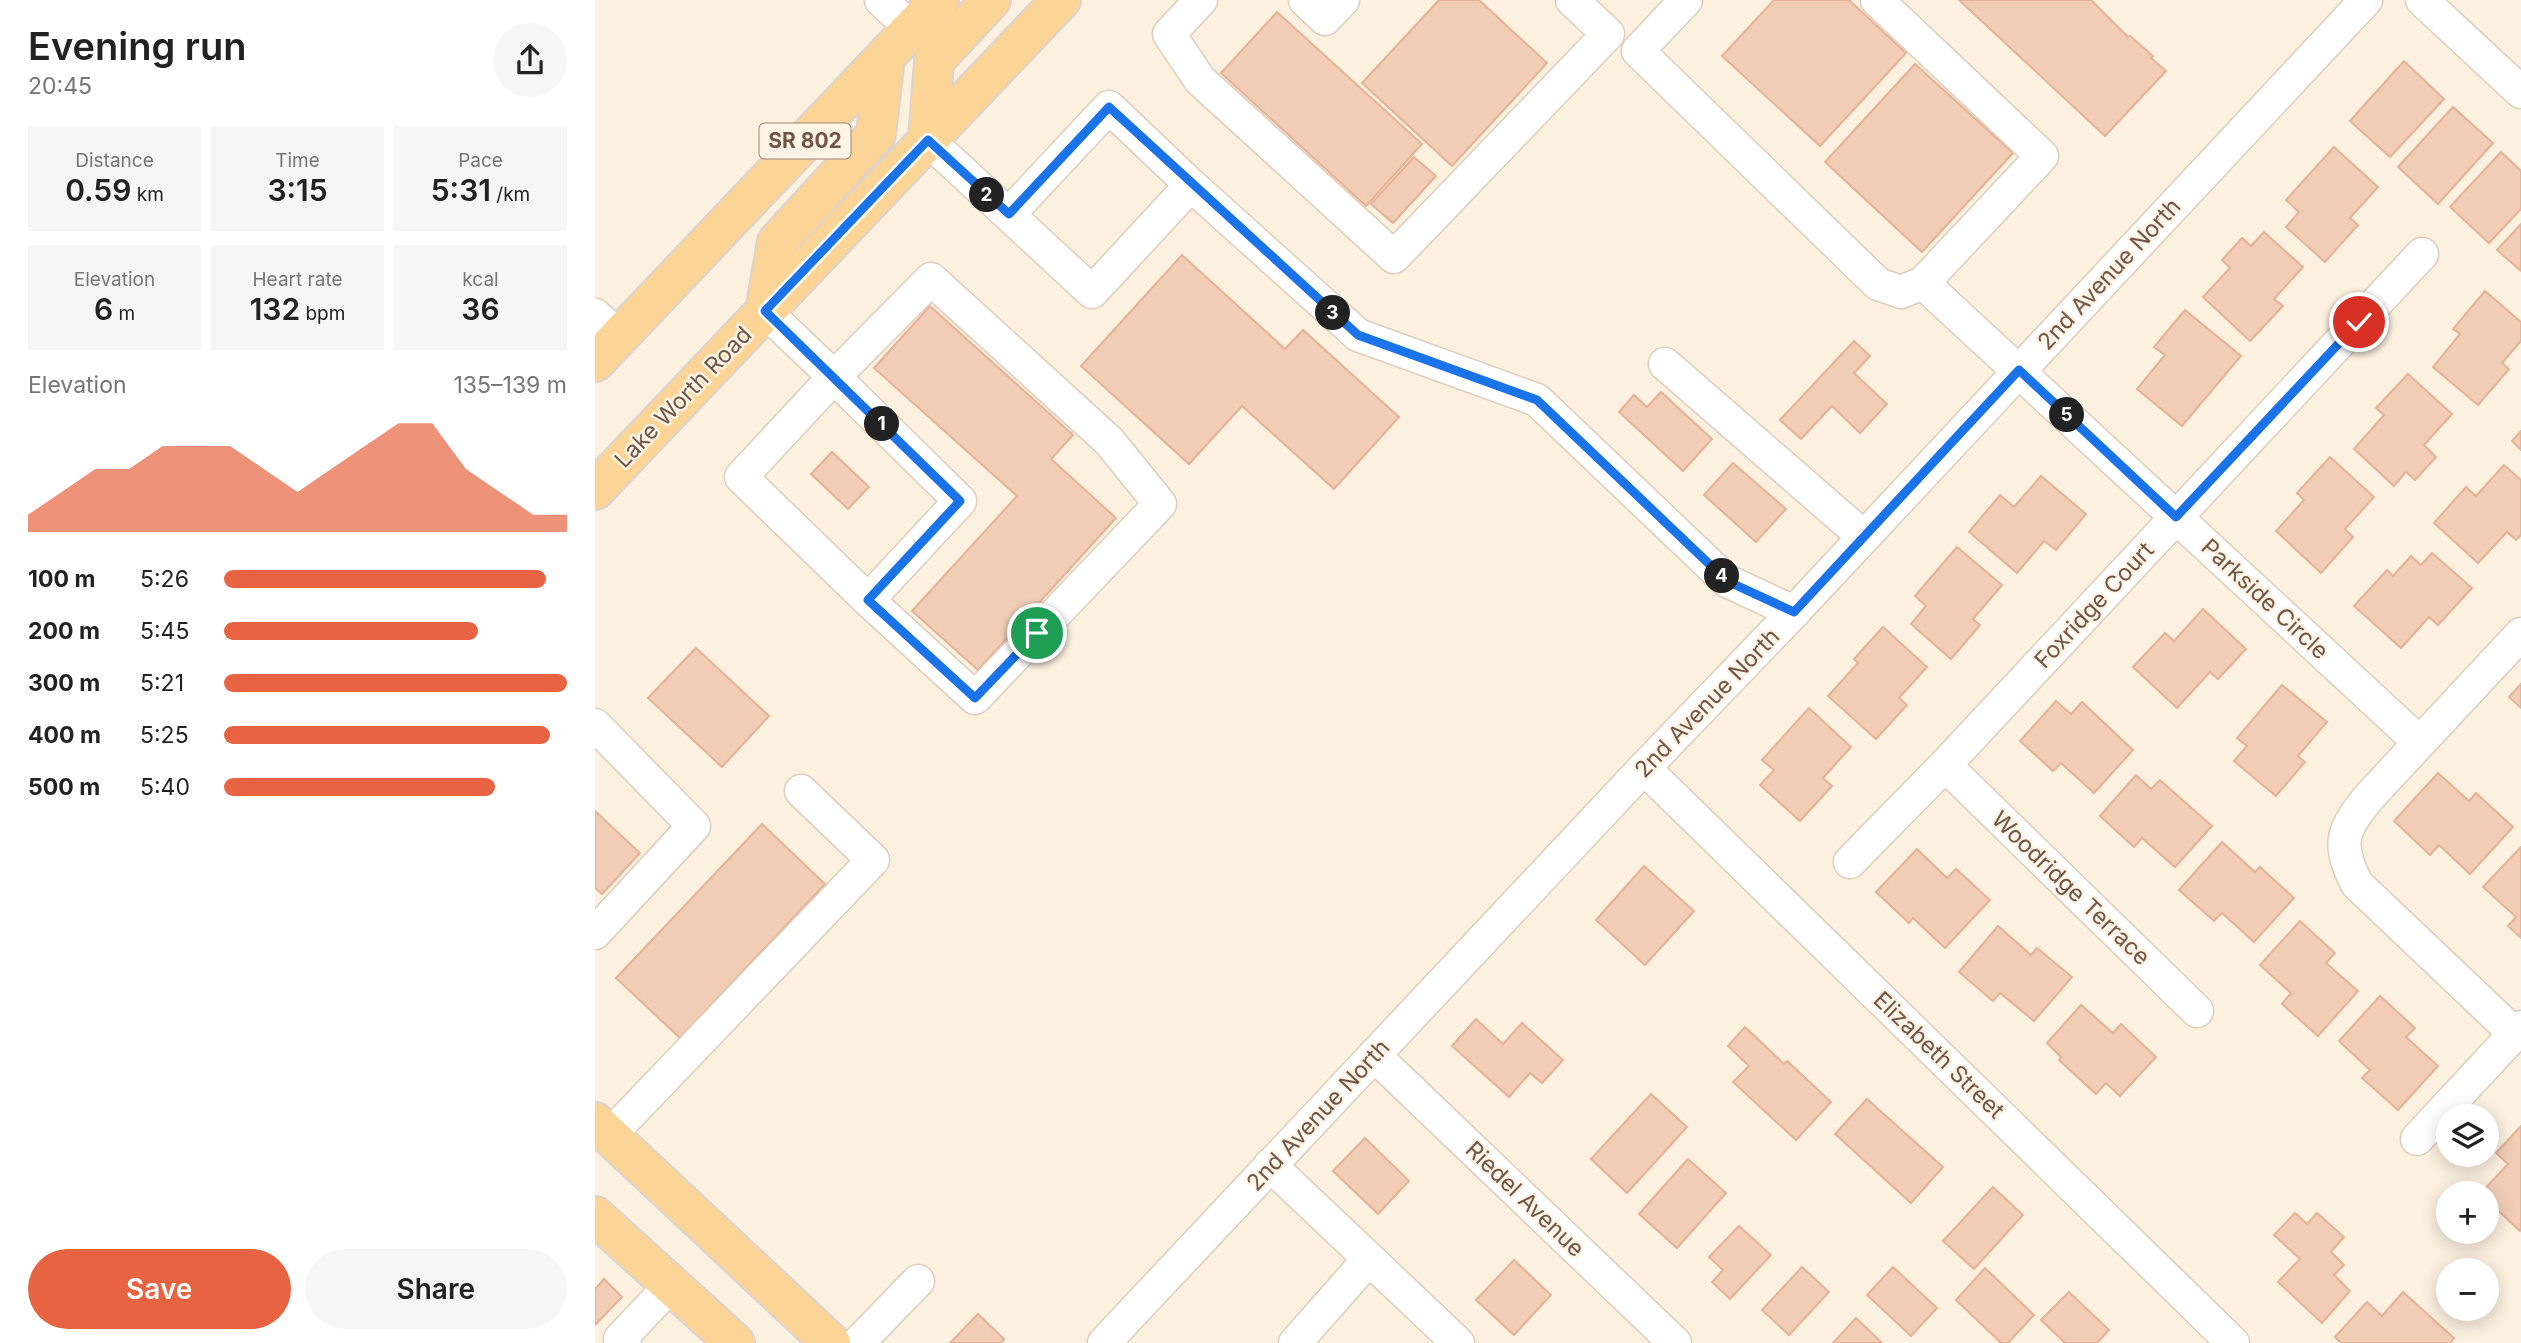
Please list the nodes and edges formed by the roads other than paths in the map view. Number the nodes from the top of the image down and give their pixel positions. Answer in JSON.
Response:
{"nodes":[{"id":1,"x":881,"y":0,"type":"edge"},
{"id":2,"x":939,"y":0,"type":"edge"},
{"id":3,"x":991,"y":0,"type":"edge"},
{"id":4,"x":1061,"y":0,"type":"edge"},
{"id":5,"x":1201,"y":0,"type":"edge"},
{"id":6,"x":1305,"y":0,"type":"edge"},
{"id":7,"x":1343,"y":0,"type":"edge"},
{"id":8,"x":1571,"y":0,"type":"edge"},
{"id":9,"x":1686,"y":0,"type":"edge"},
{"id":10,"x":1877,"y":0,"type":"edge"},
{"id":11,"x":2366,"y":0,"type":"edge"},
{"id":12,"x":2422,"y":0,"type":"edge"},
{"id":13,"x":912,"y":29,"type":"junction"},
{"id":14,"x":1608,"y":34,"type":"junction"},
{"id":15,"x":1639,"y":51,"type":"junction"},
{"id":16,"x":885,"y":57,"type":"junction"},
{"id":17,"x":2521,"y":92,"type":"edge"},
{"id":18,"x":928,"y":140,"type":"junction"},
{"id":19,"x":1191,"y":185,"type":"junction"},
{"id":20,"x":1009,"y":214,"type":"junction"},
{"id":21,"x":2422,"y":254,"type":"dead end"},
{"id":22,"x":1923,"y":283,"type":"junction"},
{"id":23,"x":765,"y":311,"type":"junction"},
{"id":24,"x":603,"y":338,"type":"edge"},
{"id":25,"x":1665,"y":364,"type":"dead end"},
{"id":26,"x":2019,"y":370,"type":"junction"},
{"id":27,"x":834,"y":377,"type":"junction"},
{"id":28,"x":595,"y":490,"type":"edge"},
{"id":29,"x":2176,"y":517,"type":"junction"},
{"id":30,"x":1864,"y":537,"type":"junction"},
{"id":31,"x":868,"y":600,"type":"junction"},
{"id":32,"x":1794,"y":612,"type":"junction"},
{"id":33,"x":2521,"y":634,"type":"edge"},
{"id":34,"x":595,"y":725,"type":"edge"},
{"id":35,"x":2419,"y":742,"type":"junction"},
{"id":36,"x":1945,"y":765,"type":"junction"},
{"id":37,"x":1644,"y":768,"type":"junction"},
{"id":38,"x":801,"y":791,"type":"dead end"},
{"id":39,"x":1850,"y":862,"type":"dead end"},
{"id":40,"x":595,"y":933,"type":"edge"},
{"id":41,"x":2197,"y":1011,"type":"dead end"},
{"id":42,"x":2518,"y":1030,"type":"edge"},
{"id":43,"x":1374,"y":1055,"type":"junction"},
{"id":44,"x":602,"y":1129,"type":"edge"},
{"id":45,"x":2417,"y":1139,"type":"dead end"},
{"id":46,"x":1270,"y":1165,"type":"junction"},
{"id":47,"x":595,"y":1216,"type":"edge"},
{"id":48,"x":1369,"y":1259,"type":"junction"},
{"id":49,"x":918,"y":1281,"type":"dead end"},
{"id":50,"x":671,"y":1284,"type":"junction"},
{"id":51,"x":722,"y":1339,"type":"edge"},
{"id":52,"x":625,"y":1343,"type":"edge"},
{"id":53,"x":831,"y":1343,"type":"edge"},
{"id":54,"x":858,"y":1343,"type":"edge"},
{"id":55,"x":1104,"y":1343,"type":"edge"},
{"id":56,"x":1295,"y":1343,"type":"edge"},
{"id":57,"x":1458,"y":1343,"type":"edge"},
{"id":58,"x":1675,"y":1343,"type":"edge"},
{"id":59,"x":2233,"y":1343,"type":"edge"}],
"edges":[{"from":1,"to":13,"type":"street"},
{"from":2,"to":13,"type":"main road","number":"SR 802"},
{"from":3,"to":18,"type":"main road"},
{"from":4,"to":18,"type":"main road","name":"Lake Worth Road"},
{"from":5,"to":14,"type":"street"},
{"from":6,"to":7,"type":"street"},
{"from":8,"to":14,"type":"street"},
{"from":9,"to":15,"type":"street"},
{"from":10,"to":22,"type":"street"},
{"from":11,"to":26,"type":"street","name":"2nd Avenue North"},
{"from":12,"to":17,"type":"street"},
{"from":13,"to":16,"type":"main road","number":"SR 802"},
{"from":14,"to":15,"type":"street"},
{"from":15,"to":22,"type":"street"},
{"from":16,"to":23,"type":"main road"},
{"from":16,"to":24,"type":"main road","number":"SR 802"},
{"from":18,"to":20,"type":"street"},
{"from":18,"to":23,"type":"main road","name":"Lake Worth Road"},
{"from":19,"to":20,"type":"street"},
{"from":19,"to":20,"type":"street"},
{"from":19,"to":32,"type":"street"},
{"from":21,"to":29,"type":"street","name":"Foxridge Court"},
{"from":22,"to":26,"type":"street","name":"Parkside Circle"},
{"from":23,"to":27,"type":"street"},
{"from":23,"to":28,"type":"main road","name":"Lake Worth Road"},
{"from":25,"to":30,"type":"street"},
{"from":26,"to":29,"type":"street","name":"Parkside Circle"},
{"from":26,"to":30,"type":"street","name":"2nd Avenue North"},
{"from":27,"to":31,"type":"street"},
{"from":27,"to":31,"type":"street"},
{"from":27,"to":31,"type":"street"},
{"from":29,"to":35,"type":"street","name":"Parkside Circle"},
{"from":29,"to":36,"type":"street","name":"Foxridge Court"},
{"from":30,"to":32,"type":"street","name":"2nd Avenue North"},
{"from":32,"to":37,"type":"street","name":"2nd Avenue North"},
{"from":33,"to":35,"type":"street"},
{"from":34,"to":40,"type":"street"},
{"from":35,"to":42,"type":"street"},
{"from":36,"to":39,"type":"street","name":"Foxridge Court"},
{"from":36,"to":41,"type":"street","name":"Woodridge Terrace"},
{"from":37,"to":43,"type":"street","name":"2nd Avenue North"},
{"from":37,"to":59,"type":"street","name":"Elizabeth Street"},
{"from":38,"to":44,"type":"street"},
{"from":42,"to":45,"type":"street"},
{"from":43,"to":46,"type":"street","name":"2nd Avenue North"},
{"from":43,"to":58,"type":"street","name":"Riedel Avenue"},
{"from":44,"to":53,"type":"main road"},
{"from":46,"to":48,"type":"street"},
{"from":46,"to":55,"type":"street","name":"2nd Avenue North"},
{"from":47,"to":50,"type":"main road"},
{"from":48,"to":56,"type":"street"},
{"from":48,"to":57,"type":"street"},
{"from":49,"to":54,"type":"street"},
{"from":50,"to":51,"type":"main road"},
{"from":50,"to":52,"type":"street"}]}
